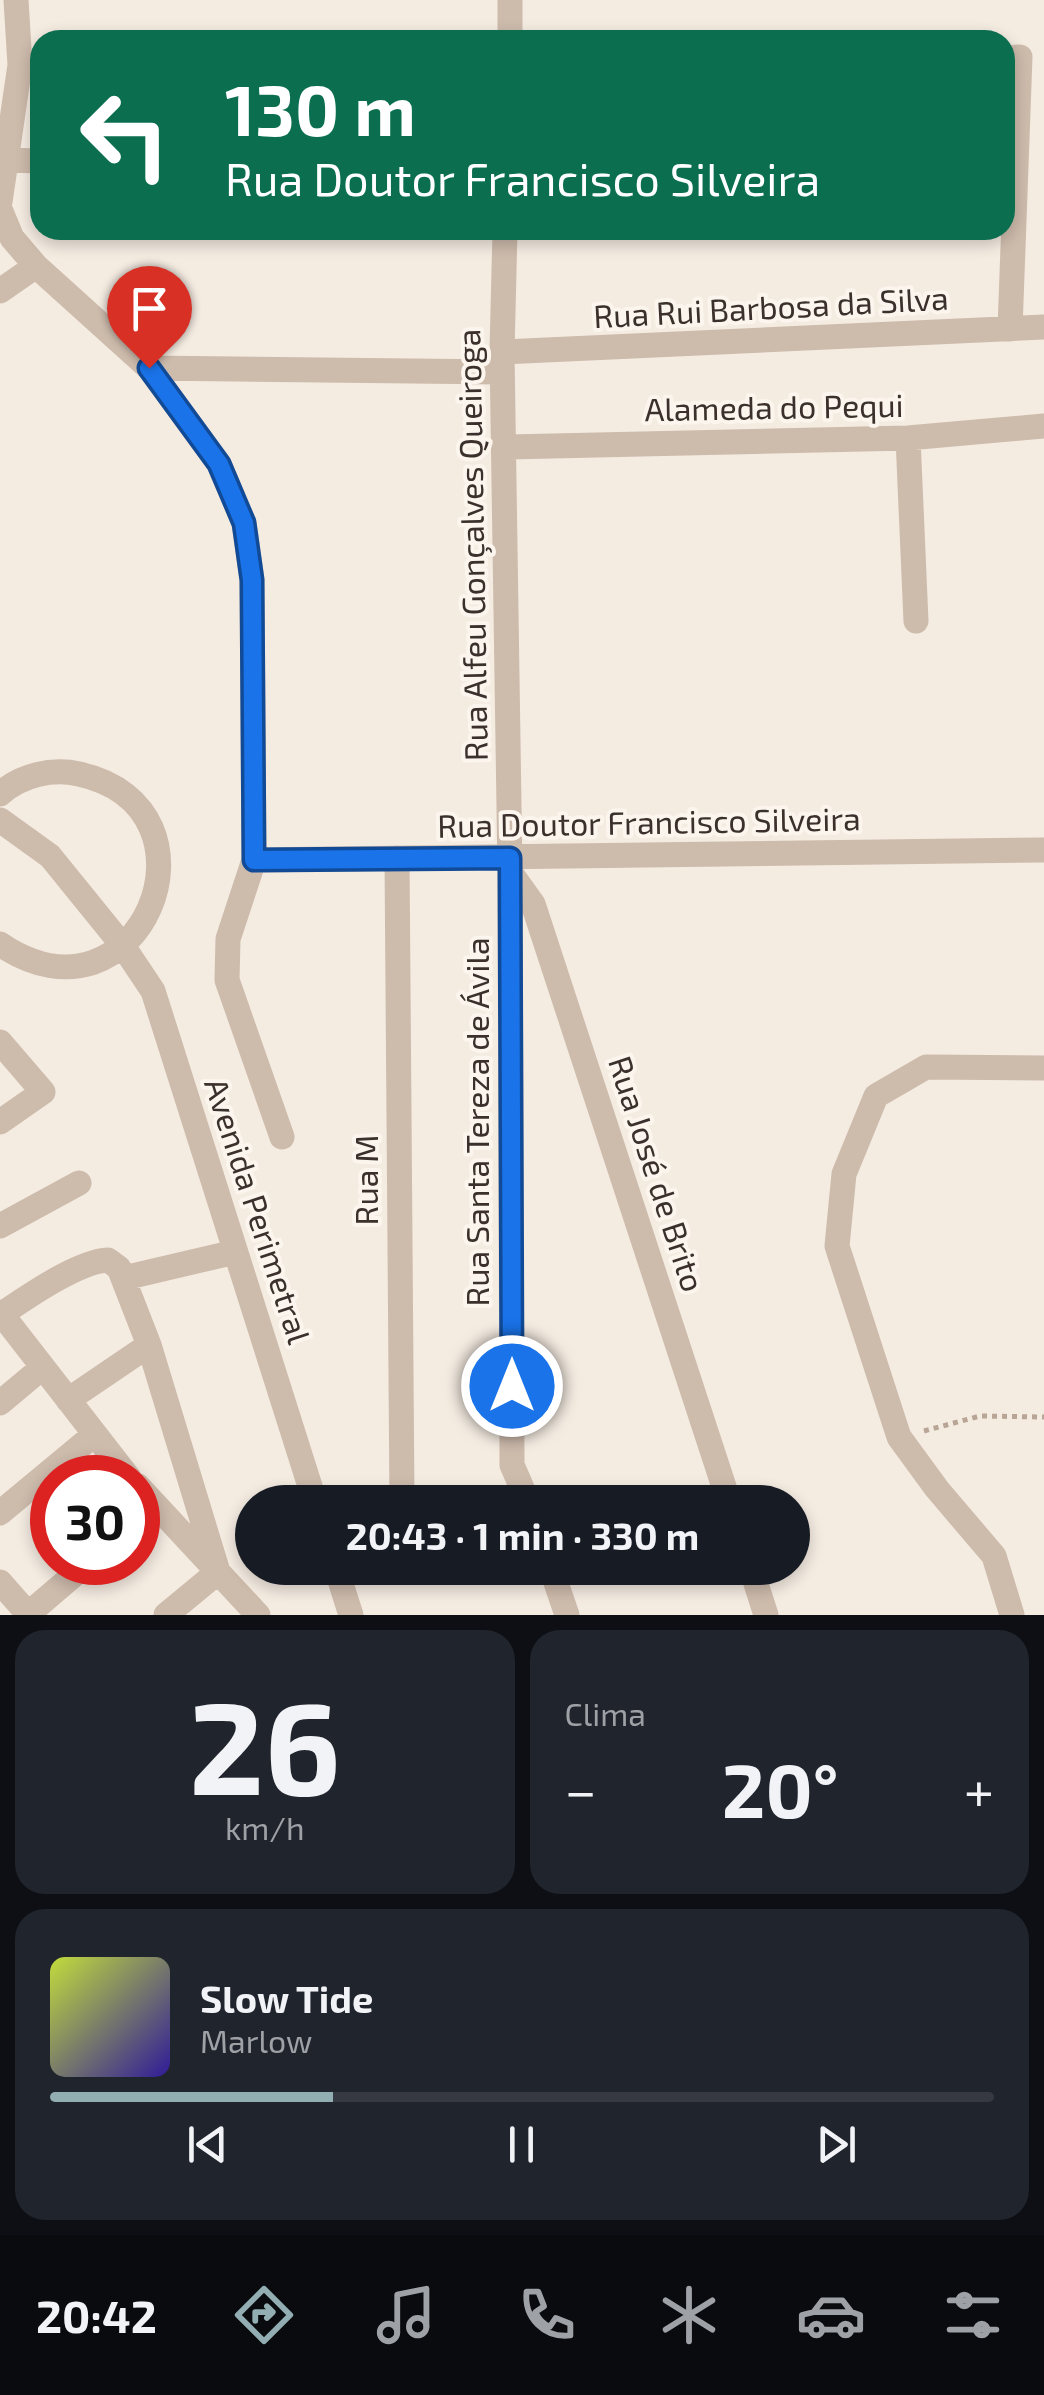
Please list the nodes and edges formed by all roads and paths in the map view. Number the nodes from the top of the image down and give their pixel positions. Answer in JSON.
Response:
{"nodes":[{"id":1,"x":16,"y":0,"type":"edge"},
{"id":2,"x":510,"y":0,"type":"edge"},
{"id":3,"x":510,"y":30,"type":"edge"},
{"id":4,"x":1015,"y":57,"type":"edge"},
{"id":5,"x":6,"y":160,"type":"junction"},
{"id":6,"x":30,"y":161,"type":"edge"},
{"id":7,"x":1015,"y":193,"type":"edge"},
{"id":8,"x":0,"y":205,"type":"edge"},
{"id":9,"x":504,"y":240,"type":"edge"},
{"id":10,"x":1013,"y":240,"type":"edge"},
{"id":11,"x":36,"y":266,"type":"junction"},
{"id":12,"x":0,"y":291,"type":"edge"},
{"id":13,"x":1044,"y":327,"type":"edge"},
{"id":14,"x":1010,"y":329,"type":"junction"},
{"id":15,"x":502,"y":362,"type":"junction"},
{"id":16,"x":149,"y":368,"type":"junction"},
{"id":17,"x":1044,"y":426,"type":"edge"},
{"id":18,"x":908,"y":438,"type":"junction"},
{"id":19,"x":504,"y":447,"type":"junction"},
{"id":20,"x":916,"y":621,"type":"dead end"},
{"id":21,"x":0,"y":794,"type":"edge"},
{"id":22,"x":0,"y":820,"type":"edge"},
{"id":23,"x":1044,"y":850,"type":"edge"},
{"id":24,"x":397,"y":858,"type":"junction"},
{"id":25,"x":254,"y":860,"type":"junction"},
{"id":26,"x":510,"y":865,"type":"junction"},
{"id":27,"x":0,"y":944,"type":"edge"},
{"id":28,"x":123,"y":946,"type":"junction"},
{"id":29,"x":0,"y":1042,"type":"edge"},
{"id":30,"x":1044,"y":1068,"type":"edge"},
{"id":31,"x":0,"y":1122,"type":"edge"},
{"id":32,"x":282,"y":1137,"type":"dead end"},
{"id":33,"x":79,"y":1182,"type":"dead end"},
{"id":34,"x":0,"y":1226,"type":"edge"},
{"id":35,"x":235,"y":1252,"type":"junction"},
{"id":36,"x":120,"y":1271,"type":"junction"},
{"id":37,"x":1,"y":1313,"type":"edge"},
{"id":38,"x":148,"y":1346,"type":"junction"},
{"id":39,"x":43,"y":1367,"type":"junction"},
{"id":40,"x":68,"y":1400,"type":"junction"},
{"id":41,"x":0,"y":1403,"type":"edge"},
{"id":42,"x":1044,"y":1417,"type":"edge"},
{"id":43,"x":96,"y":1434,"type":"junction"},
{"id":44,"x":899,"y":1437,"type":"junction"},
{"id":45,"x":112,"y":1455,"type":"edge"},
{"id":46,"x":310,"y":1485,"type":"edge"},
{"id":47,"x":402,"y":1485,"type":"edge"},
{"id":48,"x":521,"y":1485,"type":"edge"},
{"id":49,"x":723,"y":1485,"type":"edge"},
{"id":50,"x":0,"y":1514,"type":"edge"},
{"id":51,"x":160,"y":1525,"type":"edge"},
{"id":52,"x":218,"y":1572,"type":"junction"},
{"id":53,"x":0,"y":1582,"type":"edge"},
{"id":54,"x":63,"y":1585,"type":"edge"},
{"id":55,"x":341,"y":1585,"type":"edge"},
{"id":56,"x":557,"y":1585,"type":"edge"},
{"id":57,"x":756,"y":1585,"type":"edge"},
{"id":58,"x":28,"y":1615,"type":"edge"},
{"id":59,"x":166,"y":1615,"type":"edge"},
{"id":60,"x":258,"y":1615,"type":"edge"},
{"id":61,"x":351,"y":1615,"type":"edge"},
{"id":62,"x":567,"y":1615,"type":"edge"},
{"id":63,"x":766,"y":1615,"type":"edge"},
{"id":64,"x":1012,"y":1615,"type":"edge"}],
"edges":[{"from":1,"to":5,"type":"street"},
{"from":2,"to":3,"type":"street"},
{"from":4,"to":7,"type":"street"},
{"from":5,"to":6,"type":"street"},
{"from":5,"to":8,"type":"street"},
{"from":8,"to":11,"type":"street"},
{"from":9,"to":15,"type":"street","name":"Rua Alfeu Gonçalves Queiroga"},
{"from":10,"to":14,"type":"street"},
{"from":11,"to":12,"type":"street"},
{"from":11,"to":16,"type":"street"},
{"from":13,"to":14,"type":"street","name":"Rua Rui Barbosa da Silva"},
{"from":14,"to":15,"type":"street","name":"Rua Rui Barbosa da Silva"},
{"from":15,"to":16,"type":"street","name":"Rua Rui Barbosa da Silva"},
{"from":15,"to":19,"type":"street","name":"Rua Alfeu Gonçalves Queiroga"},
{"from":16,"to":25,"type":"street"},
{"from":17,"to":18,"type":"street","name":"Alameda do Pequi"},
{"from":18,"to":19,"type":"street","name":"Alameda do Pequi"},
{"from":18,"to":20,"type":"street"},
{"from":19,"to":26,"type":"street","name":"Rua Alfeu Gonçalves Queiroga"},
{"from":21,"to":28,"type":"street"},
{"from":22,"to":28,"type":"street","name":"Avenida Perimetral"},
{"from":23,"to":26,"type":"street","name":"Rua Doutor Francisco Silveira"},
{"from":24,"to":25,"type":"street","name":"Rua Doutor Francisco Silveira"},
{"from":24,"to":26,"type":"street","name":"Rua Doutor Francisco Silveira"},
{"from":24,"to":47,"type":"street","name":"Rua M"},
{"from":25,"to":32,"type":"street"},
{"from":26,"to":48,"type":"street","name":"Rua Santa Tereza de Ávila"},
{"from":26,"to":49,"type":"street","name":"Rua José de Brito"},
{"from":27,"to":28,"type":"street"},
{"from":28,"to":35,"type":"street","name":"Avenida Perimetral"},
{"from":29,"to":31,"type":"street"},
{"from":30,"to":44,"type":"street"},
{"from":33,"to":34,"type":"street"},
{"from":35,"to":36,"type":"street"},
{"from":35,"to":46,"type":"street","name":"Avenida Perimetral"},
{"from":36,"to":37,"type":"street"},
{"from":36,"to":38,"type":"street"},
{"from":37,"to":39,"type":"street"},
{"from":38,"to":40,"type":"street"},
{"from":38,"to":52,"type":"street"},
{"from":39,"to":40,"type":"street"},
{"from":39,"to":41,"type":"street"},
{"from":40,"to":43,"type":"street"},
{"from":42,"to":44,"type":"path"},
{"from":43,"to":45,"type":"street"},
{"from":43,"to":50,"type":"street"},
{"from":44,"to":64,"type":"street"},
{"from":51,"to":52,"type":"street"},
{"from":52,"to":59,"type":"street"},
{"from":52,"to":60,"type":"street"},
{"from":53,"to":58,"type":"street"},
{"from":54,"to":58,"type":"street"},
{"from":55,"to":61,"type":"street"},
{"from":56,"to":62,"type":"street"},
{"from":57,"to":63,"type":"street"}]}
